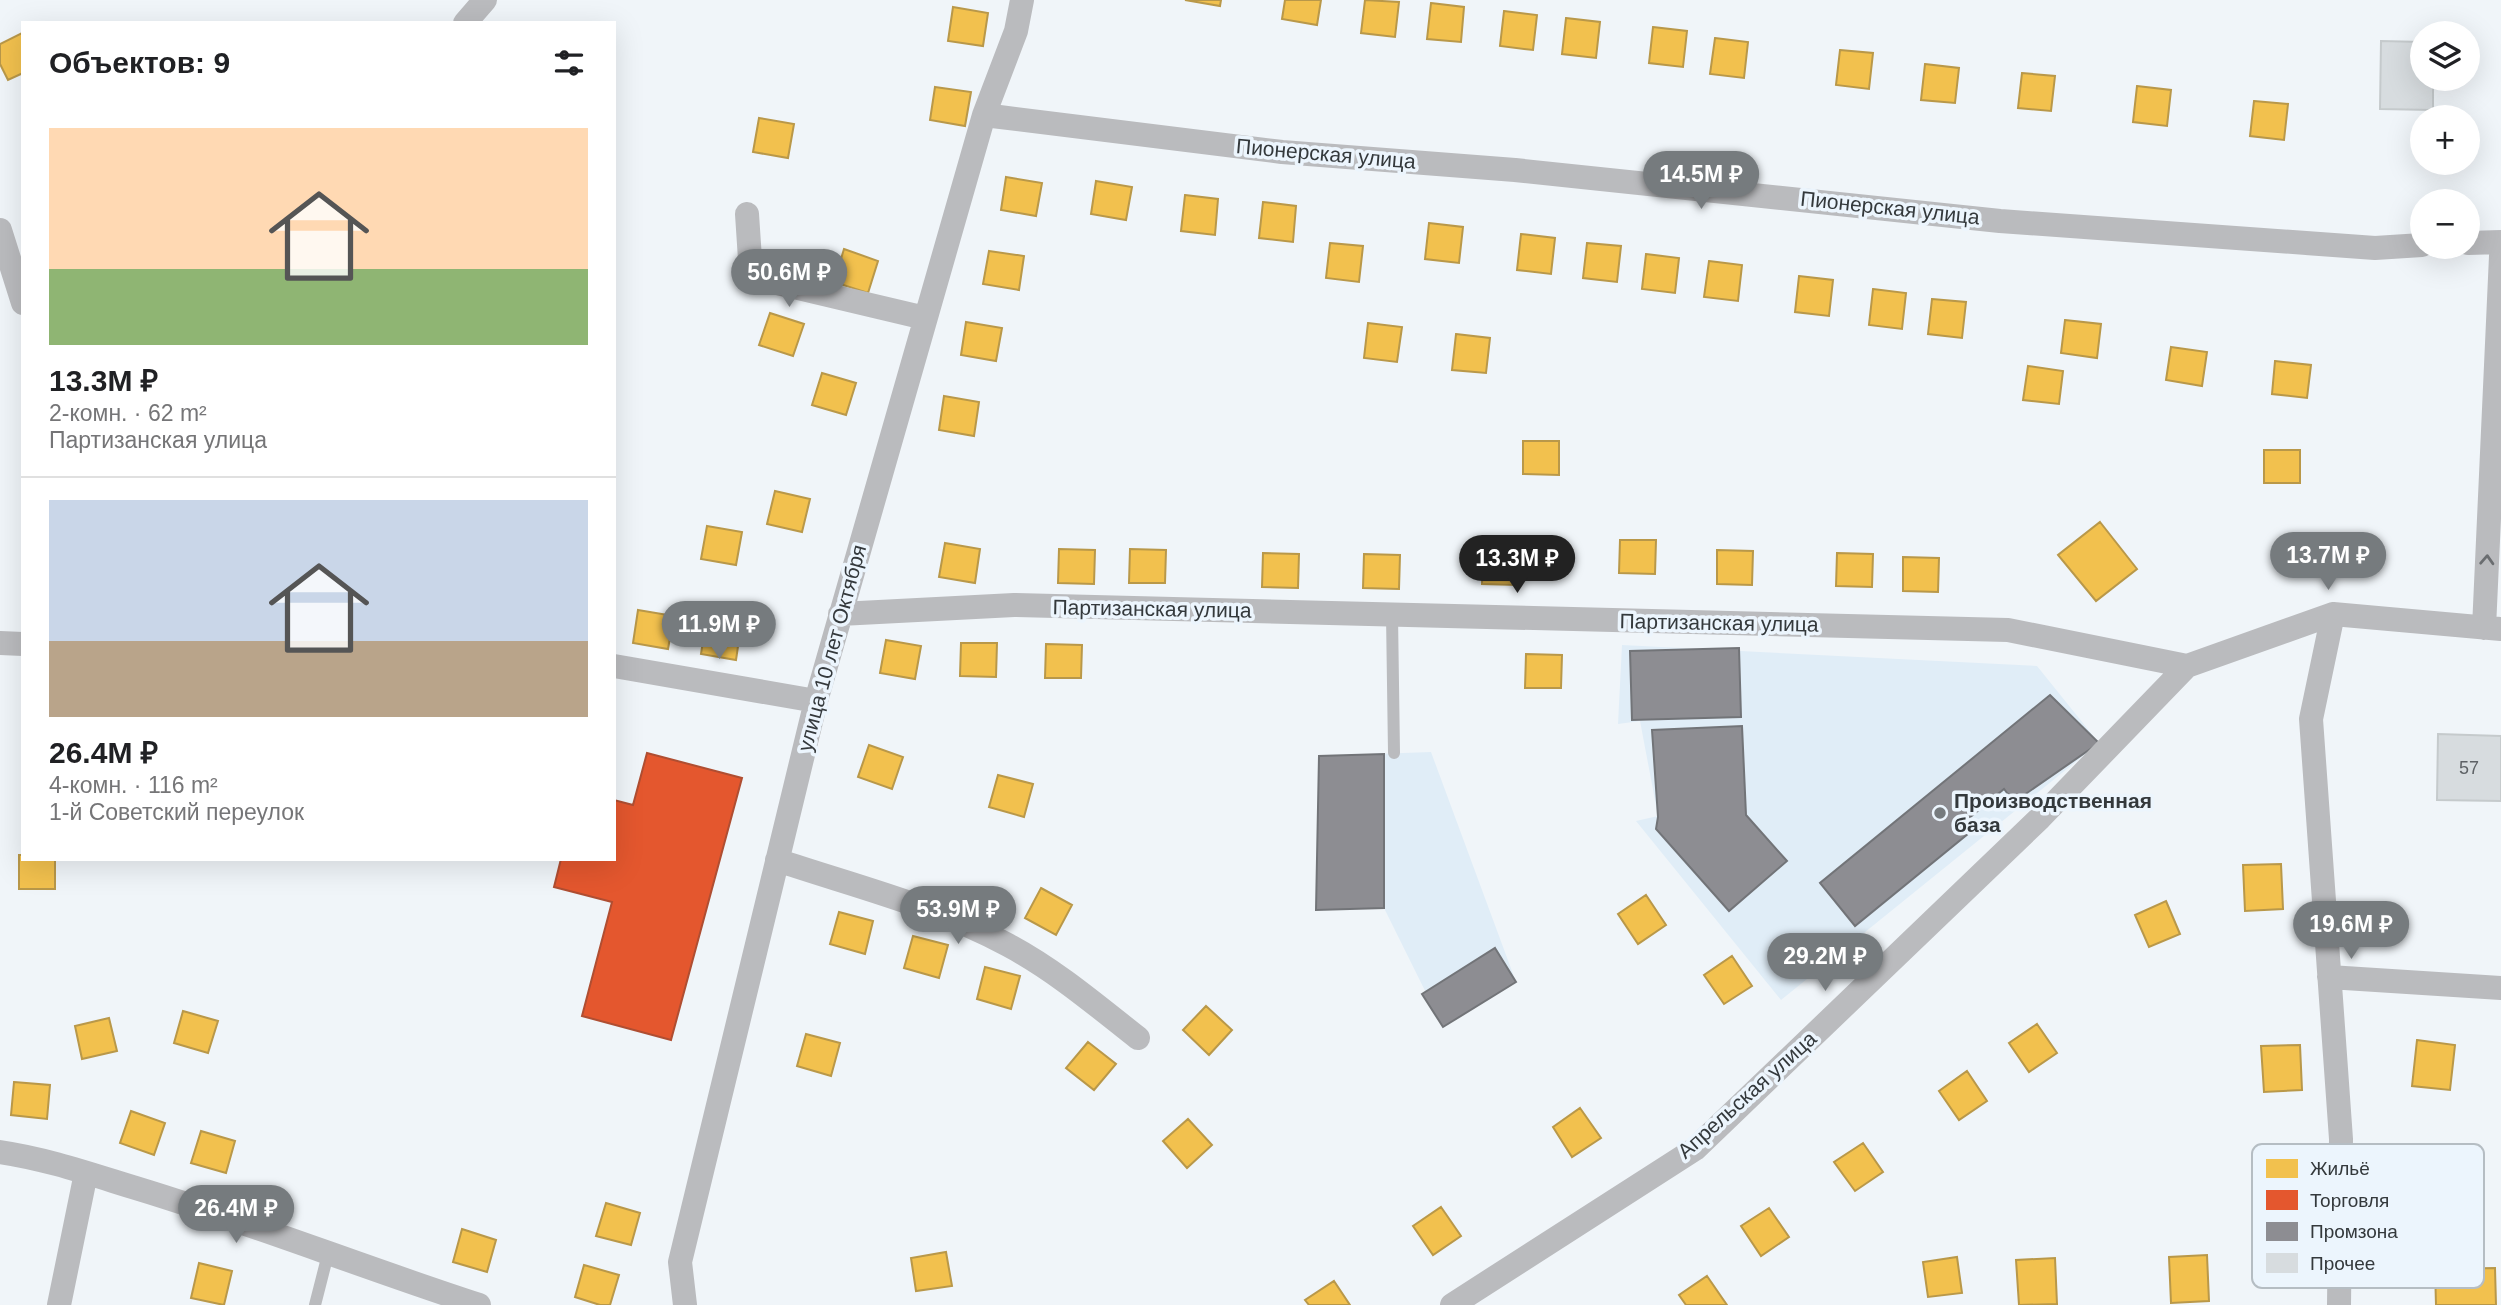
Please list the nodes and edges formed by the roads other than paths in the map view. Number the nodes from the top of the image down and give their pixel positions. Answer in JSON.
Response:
{"nodes":[{"id":1,"x":485,"y":0,"type":"edge"},
{"id":2,"x":1022,"y":0,"type":"edge"},
{"id":3,"x":467,"y":21,"type":"edge"},
{"id":4,"x":984,"y":115,"type":"junction"},
{"id":5,"x":747,"y":214,"type":"dead end"},
{"id":6,"x":0,"y":230,"type":"edge"},
{"id":7,"x":2501,"y":242,"type":"edge"},
{"id":8,"x":2480,"y":243,"type":"edge"},
{"id":9,"x":2410,"y":247,"type":"edge"},
{"id":10,"x":2501,"y":256,"type":"edge"},
{"id":11,"x":21,"y":294,"type":"edge"},
{"id":12,"x":925,"y":317,"type":"junction"},
{"id":13,"x":840,"y":614,"type":"junction"},
{"id":14,"x":2333,"y":614,"type":"junction"},
{"id":15,"x":1392,"y":615,"type":"junction"},
{"id":16,"x":2492,"y":629,"type":"edge"},
{"id":17,"x":0,"y":643,"type":"edge"},
{"id":18,"x":21,"y":643,"type":"edge"},
{"id":19,"x":616,"y":666,"type":"edge"},
{"id":20,"x":2187,"y":666,"type":"junction"},
{"id":21,"x":816,"y":701,"type":"junction"},
{"id":22,"x":1394,"y":753,"type":"dead end"},
{"id":23,"x":777,"y":860,"type":"junction"},
{"id":24,"x":2329,"y":977,"type":"junction"},
{"id":25,"x":2501,"y":988,"type":"edge"},
{"id":26,"x":1138,"y":1038,"type":"dead end"},
{"id":27,"x":2341,"y":1144,"type":"edge"},
{"id":28,"x":0,"y":1152,"type":"edge"},
{"id":29,"x":86,"y":1173,"type":"junction"},
{"id":30,"x":328,"y":1254,"type":"junction"},
{"id":31,"x":59,"y":1305,"type":"edge"},
{"id":32,"x":315,"y":1305,"type":"edge"},
{"id":33,"x":479,"y":1305,"type":"edge"},
{"id":34,"x":685,"y":1305,"type":"edge"},
{"id":35,"x":1452,"y":1305,"type":"edge"}],
"edges":[{"from":1,"to":3,"type":"street"},
{"from":2,"to":4,"type":"street","name":"улица 10 лет Октября"},
{"from":4,"to":9,"type":"street","name":"Пионерская улица"},
{"from":4,"to":12,"type":"street","name":"улица 10 лет Октября"},
{"from":5,"to":12,"type":"street"},
{"from":6,"to":11,"type":"street"},
{"from":7,"to":8,"type":"street"},
{"from":16,"to":10,"type":"street","one_way":true},
{"from":12,"to":13,"type":"street","name":"улица 10 лет Октября"},
{"from":13,"to":15,"type":"street","name":"Партизанская улица"},
{"from":13,"to":21,"type":"street","name":"улица 10 лет Октября"},
{"from":14,"to":16,"type":"street"},
{"from":14,"to":20,"type":"street"},
{"from":14,"to":24,"type":"street"},
{"from":15,"to":20,"type":"street","name":"Партизанская улица"},
{"from":15,"to":22,"type":"lane"},
{"from":17,"to":18,"type":"street"},
{"from":19,"to":21,"type":"street"},
{"from":20,"to":35,"type":"street","name":"Апрельская улица"},
{"from":21,"to":23,"type":"street","name":"улица 10 лет Октября"},
{"from":23,"to":26,"type":"street"},
{"from":23,"to":34,"type":"street","name":"улица 10 лет Октября"},
{"from":24,"to":25,"type":"street"},
{"from":24,"to":27,"type":"street"},
{"from":28,"to":29,"type":"street"},
{"from":29,"to":30,"type":"street"},
{"from":29,"to":31,"type":"street"},
{"from":30,"to":32,"type":"lane"},
{"from":30,"to":33,"type":"street"}]}
